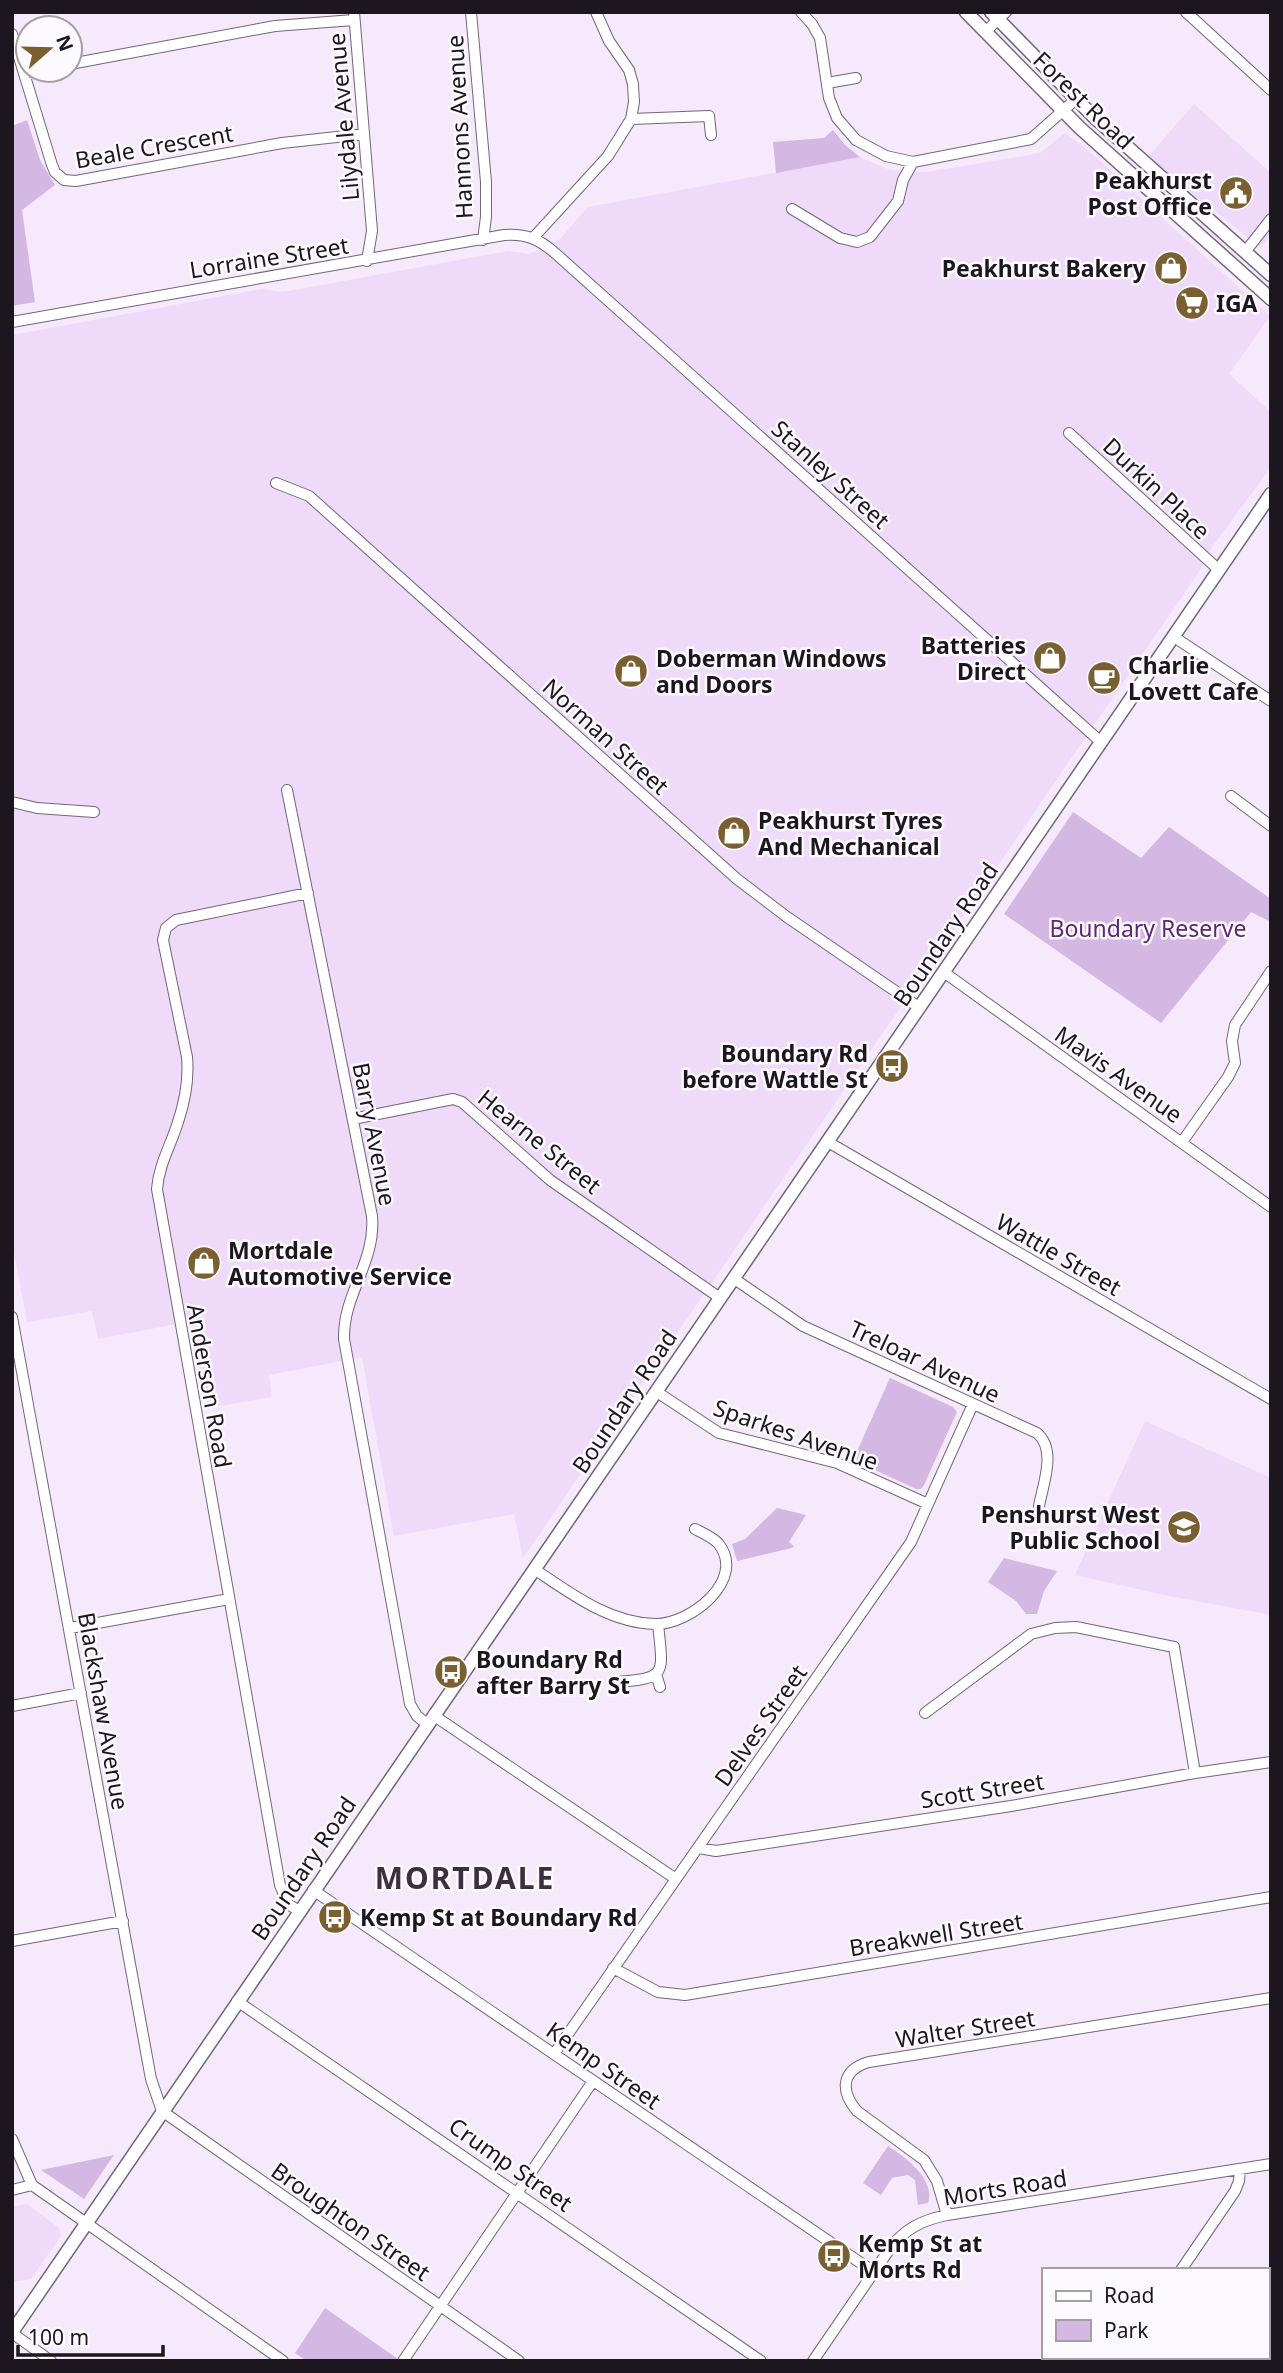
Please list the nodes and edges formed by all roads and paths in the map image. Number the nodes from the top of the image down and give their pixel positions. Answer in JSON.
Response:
{"nodes":[{"id":1,"x":471,"y":12,"type":"edge"},
{"id":2,"x":596,"y":12,"type":"edge"},
{"id":3,"x":801,"y":12,"type":"edge"},
{"id":4,"x":966,"y":12,"type":"edge"},
{"id":5,"x":1186,"y":12,"type":"edge"},
{"id":6,"x":999,"y":14,"type":"edge"},
{"id":7,"x":354,"y":16,"type":"edge"},
{"id":8,"x":985,"y":32,"type":"junction"},
{"id":9,"x":84,"y":61,"type":"edge"},
{"id":10,"x":856,"y":78,"type":"dead end"},
{"id":11,"x":827,"y":83,"type":"junction"},
{"id":12,"x":27,"y":84,"type":"edge"},
{"id":13,"x":1271,"y":90,"type":"edge"},
{"id":14,"x":1076,"y":99,"type":"junction"},
{"id":15,"x":1063,"y":111,"type":"junction"},
{"id":16,"x":631,"y":119,"type":"junction"},
{"id":17,"x":364,"y":134,"type":"junction"},
{"id":18,"x":711,"y":135,"type":"dead end"},
{"id":19,"x":913,"y":162,"type":"junction"},
{"id":20,"x":792,"y":209,"type":"dead end"},
{"id":21,"x":1271,"y":219,"type":"edge"},
{"id":22,"x":533,"y":238,"type":"junction"},
{"id":23,"x":483,"y":240,"type":"junction"},
{"id":24,"x":1245,"y":252,"type":"junction"},
{"id":25,"x":367,"y":261,"type":"junction"},
{"id":26,"x":1271,"y":275,"type":"edge"},
{"id":27,"x":1271,"y":299,"type":"edge"},
{"id":28,"x":12,"y":322,"type":"edge"},
{"id":29,"x":1069,"y":433,"type":"dead end"},
{"id":30,"x":276,"y":483,"type":"dead end"},
{"id":31,"x":1271,"y":494,"type":"edge"},
{"id":32,"x":1219,"y":570,"type":"junction"},
{"id":33,"x":1174,"y":637,"type":"junction"},
{"id":34,"x":1271,"y":701,"type":"edge"},
{"id":35,"x":1101,"y":741,"type":"junction"},
{"id":36,"x":287,"y":790,"type":"dead end"},
{"id":37,"x":1231,"y":796,"type":"dead end"},
{"id":38,"x":12,"y":803,"type":"edge"},
{"id":39,"x":94,"y":812,"type":"dead end"},
{"id":40,"x":1271,"y":826,"type":"edge"},
{"id":41,"x":307,"y":892,"type":"junction"},
{"id":42,"x":1271,"y":971,"type":"edge"},
{"id":43,"x":945,"y":972,"type":"junction"},
{"id":44,"x":920,"y":1007,"type":"junction"},
{"id":45,"x":352,"y":1119,"type":"junction"},
{"id":46,"x":828,"y":1142,"type":"junction"},
{"id":47,"x":1182,"y":1142,"type":"junction"},
{"id":48,"x":1271,"y":1207,"type":"edge"},
{"id":49,"x":733,"y":1279,"type":"junction"},
{"id":50,"x":720,"y":1298,"type":"junction"},
{"id":51,"x":12,"y":1317,"type":"edge"},
{"id":52,"x":657,"y":1392,"type":"junction"},
{"id":53,"x":1271,"y":1399,"type":"edge"},
{"id":54,"x":973,"y":1404,"type":"junction"},
{"id":55,"x":928,"y":1504,"type":"junction"},
{"id":56,"x":1039,"y":1506,"type":"dead end"},
{"id":57,"x":695,"y":1530,"type":"dead end"},
{"id":58,"x":534,"y":1569,"type":"junction"},
{"id":59,"x":229,"y":1600,"type":"junction"},
{"id":60,"x":658,"y":1624,"type":"junction"},
{"id":61,"x":70,"y":1628,"type":"junction"},
{"id":62,"x":656,"y":1674,"type":"junction"},
{"id":63,"x":613,"y":1682,"type":"dead end"},
{"id":64,"x":660,"y":1687,"type":"dead end"},
{"id":65,"x":81,"y":1693,"type":"junction"},
{"id":66,"x":12,"y":1706,"type":"edge"},
{"id":67,"x":925,"y":1713,"type":"dead end"},
{"id":68,"x":430,"y":1720,"type":"junction"},
{"id":69,"x":1271,"y":1762,"type":"edge"},
{"id":70,"x":1195,"y":1773,"type":"junction"},
{"id":71,"x":699,"y":1848,"type":"junction"},
{"id":72,"x":676,"y":1878,"type":"junction"},
{"id":73,"x":313,"y":1890,"type":"junction"},
{"id":74,"x":1271,"y":1897,"type":"edge"},
{"id":75,"x":299,"y":1911,"type":"junction"},
{"id":76,"x":123,"y":1921,"type":"junction"},
{"id":77,"x":12,"y":1941,"type":"edge"},
{"id":78,"x":613,"y":1968,"type":"junction"},
{"id":79,"x":1271,"y":1998,"type":"edge"},
{"id":80,"x":237,"y":2001,"type":"junction"},
{"id":81,"x":554,"y":2054,"type":"junction"},
{"id":82,"x":593,"y":2081,"type":"junction"},
{"id":83,"x":162,"y":2111,"type":"junction"},
{"id":84,"x":12,"y":2139,"type":"edge"},
{"id":85,"x":1271,"y":2164,"type":"edge"},
{"id":86,"x":1240,"y":2169,"type":"junction"},
{"id":87,"x":32,"y":2185,"type":"junction"},
{"id":88,"x":12,"y":2190,"type":"edge"},
{"id":89,"x":518,"y":2193,"type":"junction"},
{"id":90,"x":947,"y":2215,"type":"junction"},
{"id":91,"x":86,"y":2223,"type":"junction"},
{"id":92,"x":1182,"y":2268,"type":"edge"},
{"id":93,"x":874,"y":2272,"type":"junction"},
{"id":94,"x":441,"y":2306,"type":"junction"},
{"id":95,"x":12,"y":2332,"type":"edge"},
{"id":96,"x":51,"y":2361,"type":"edge"},
{"id":97,"x":283,"y":2361,"type":"edge"},
{"id":98,"x":403,"y":2361,"type":"edge"},
{"id":99,"x":519,"y":2361,"type":"edge"},
{"id":100,"x":761,"y":2361,"type":"edge"},
{"id":101,"x":813,"y":2361,"type":"edge"}],
"edges":[{"from":1,"to":23,"type":"street","name":"Hannons Avenue"},
{"from":2,"to":16,"type":"street"},
{"from":3,"to":11,"type":"street"},
{"from":4,"to":8,"type":"main road","name":"Forest Road"},
{"from":5,"to":13,"type":"street"},
{"from":6,"to":8,"type":"street"},
{"from":6,"to":14,"type":"main road","name":"Forest Road"},
{"from":7,"to":9,"type":"street"},
{"from":7,"to":17,"type":"street","name":"Lilydale Avenue"},
{"from":8,"to":15,"type":"main road","name":"Forest Road"},
{"from":10,"to":11,"type":"street"},
{"from":11,"to":19,"type":"street"},
{"from":12,"to":17,"type":"street","name":"Beale Crescent"},
{"from":14,"to":15,"type":"street"},
{"from":14,"to":24,"type":"main road","name":"Forest Road"},
{"from":15,"to":19,"type":"street"},
{"from":15,"to":27,"type":"main road","name":"Forest Road"},
{"from":16,"to":18,"type":"street"},
{"from":16,"to":22,"type":"street"},
{"from":17,"to":25,"type":"street","name":"Lilydale Avenue"},
{"from":19,"to":20,"type":"street"},
{"from":21,"to":24,"type":"street"},
{"from":22,"to":23,"type":"street","name":"Lorraine Street"},
{"from":22,"to":35,"type":"street","name":"Stanley Street"},
{"from":23,"to":25,"type":"street","name":"Lorraine Street"},
{"from":24,"to":26,"type":"main road","name":"Forest Road"},
{"from":25,"to":28,"type":"street","name":"Lorraine Street"},
{"from":29,"to":32,"type":"street","name":"Durkin Place"},
{"from":30,"to":44,"type":"street","name":"Norman Street"},
{"from":31,"to":32,"type":"main road","name":"Boundary Road"},
{"from":32,"to":33,"type":"main road","name":"Boundary Road"},
{"from":33,"to":34,"type":"street"},
{"from":33,"to":35,"type":"main road","name":"Boundary Road"},
{"from":35,"to":43,"type":"main road","name":"Boundary Road"},
{"from":36,"to":41,"type":"street","name":"Barry Avenue"},
{"from":37,"to":40,"type":"street"},
{"from":38,"to":39,"type":"street"},
{"from":41,"to":45,"type":"street","name":"Barry Avenue"},
{"from":41,"to":59,"type":"street","name":"Anderson Road"},
{"from":42,"to":47,"type":"street"},
{"from":43,"to":44,"type":"main road","name":"Boundary Road"},
{"from":43,"to":47,"type":"street","name":"Mavis Avenue"},
{"from":44,"to":46,"type":"main road","name":"Boundary Road"},
{"from":45,"to":50,"type":"street","name":"Hearne Street"},
{"from":45,"to":68,"type":"street","name":"Barry Avenue"},
{"from":46,"to":49,"type":"main road","name":"Boundary Road"},
{"from":46,"to":53,"type":"street","name":"Wattle Street"},
{"from":47,"to":48,"type":"street","name":"Mavis Avenue"},
{"from":49,"to":50,"type":"main road","name":"Boundary Road"},
{"from":49,"to":54,"type":"street","name":"Treloar Avenue"},
{"from":50,"to":52,"type":"main road","name":"Boundary Road"},
{"from":51,"to":61,"type":"street","name":"Blackshaw Avenue"},
{"from":52,"to":55,"type":"street","name":"Sparkes Avenue"},
{"from":52,"to":58,"type":"main road","name":"Boundary Road"},
{"from":54,"to":55,"type":"street","name":"Delves Street"},
{"from":54,"to":56,"type":"street","name":"Treloar Avenue"},
{"from":55,"to":71,"type":"street","name":"Delves Street"},
{"from":57,"to":60,"type":"street"},
{"from":58,"to":60,"type":"street"},
{"from":58,"to":68,"type":"main road","name":"Boundary Road"},
{"from":59,"to":61,"type":"street"},
{"from":59,"to":75,"type":"street","name":"Anderson Road"},
{"from":60,"to":62,"type":"street"},
{"from":61,"to":65,"type":"street","name":"Blackshaw Avenue"},
{"from":62,"to":63,"type":"street"},
{"from":62,"to":64,"type":"street"},
{"from":65,"to":66,"type":"street"},
{"from":65,"to":76,"type":"street","name":"Blackshaw Avenue"},
{"from":67,"to":70,"type":"street"},
{"from":68,"to":72,"type":"street"},
{"from":68,"to":73,"type":"main road","name":"Boundary Road"},
{"from":69,"to":70,"type":"street","name":"Scott Street"},
{"from":70,"to":71,"type":"street","name":"Scott Street"},
{"from":71,"to":72,"type":"street","name":"Delves Street"},
{"from":72,"to":78,"type":"street","name":"Delves Street"},
{"from":73,"to":75,"type":"main road","name":"Boundary Road"},
{"from":73,"to":81,"type":"street","name":"Kemp Street"},
{"from":74,"to":78,"type":"street","name":"Breakwell Street"},
{"from":75,"to":80,"type":"main road","name":"Boundary Road"},
{"from":76,"to":77,"type":"street"},
{"from":76,"to":83,"type":"street","name":"Blackshaw Avenue"},
{"from":78,"to":81,"type":"street","name":"Delves Street"},
{"from":79,"to":90,"type":"street","name":"Walter Street"},
{"from":80,"to":83,"type":"main road","name":"Boundary Road"},
{"from":80,"to":89,"type":"street","name":"Crump Street"},
{"from":81,"to":82,"type":"street","name":"Kemp Street"},
{"from":82,"to":89,"type":"street"},
{"from":82,"to":93,"type":"street","name":"Kemp Street"},
{"from":83,"to":91,"type":"main road","name":"Boundary Road"},
{"from":83,"to":94,"type":"street","name":"Broughton Street"},
{"from":84,"to":87,"type":"street"},
{"from":85,"to":86,"type":"street","name":"Morts Road"},
{"from":86,"to":90,"type":"street","name":"Morts Road"},
{"from":86,"to":92,"type":"street"},
{"from":87,"to":88,"type":"street"},
{"from":87,"to":91,"type":"street"},
{"from":89,"to":94,"type":"street"},
{"from":89,"to":100,"type":"street","name":"Crump Street"},
{"from":90,"to":93,"type":"street","name":"Morts Road"},
{"from":91,"to":95,"type":"main road","name":"Boundary Road"},
{"from":91,"to":97,"type":"street"},
{"from":93,"to":101,"type":"street","name":"Morts Road"},
{"from":94,"to":98,"type":"street"},
{"from":94,"to":99,"type":"street","name":"Broughton Street"},
{"from":95,"to":96,"type":"street"}]}
